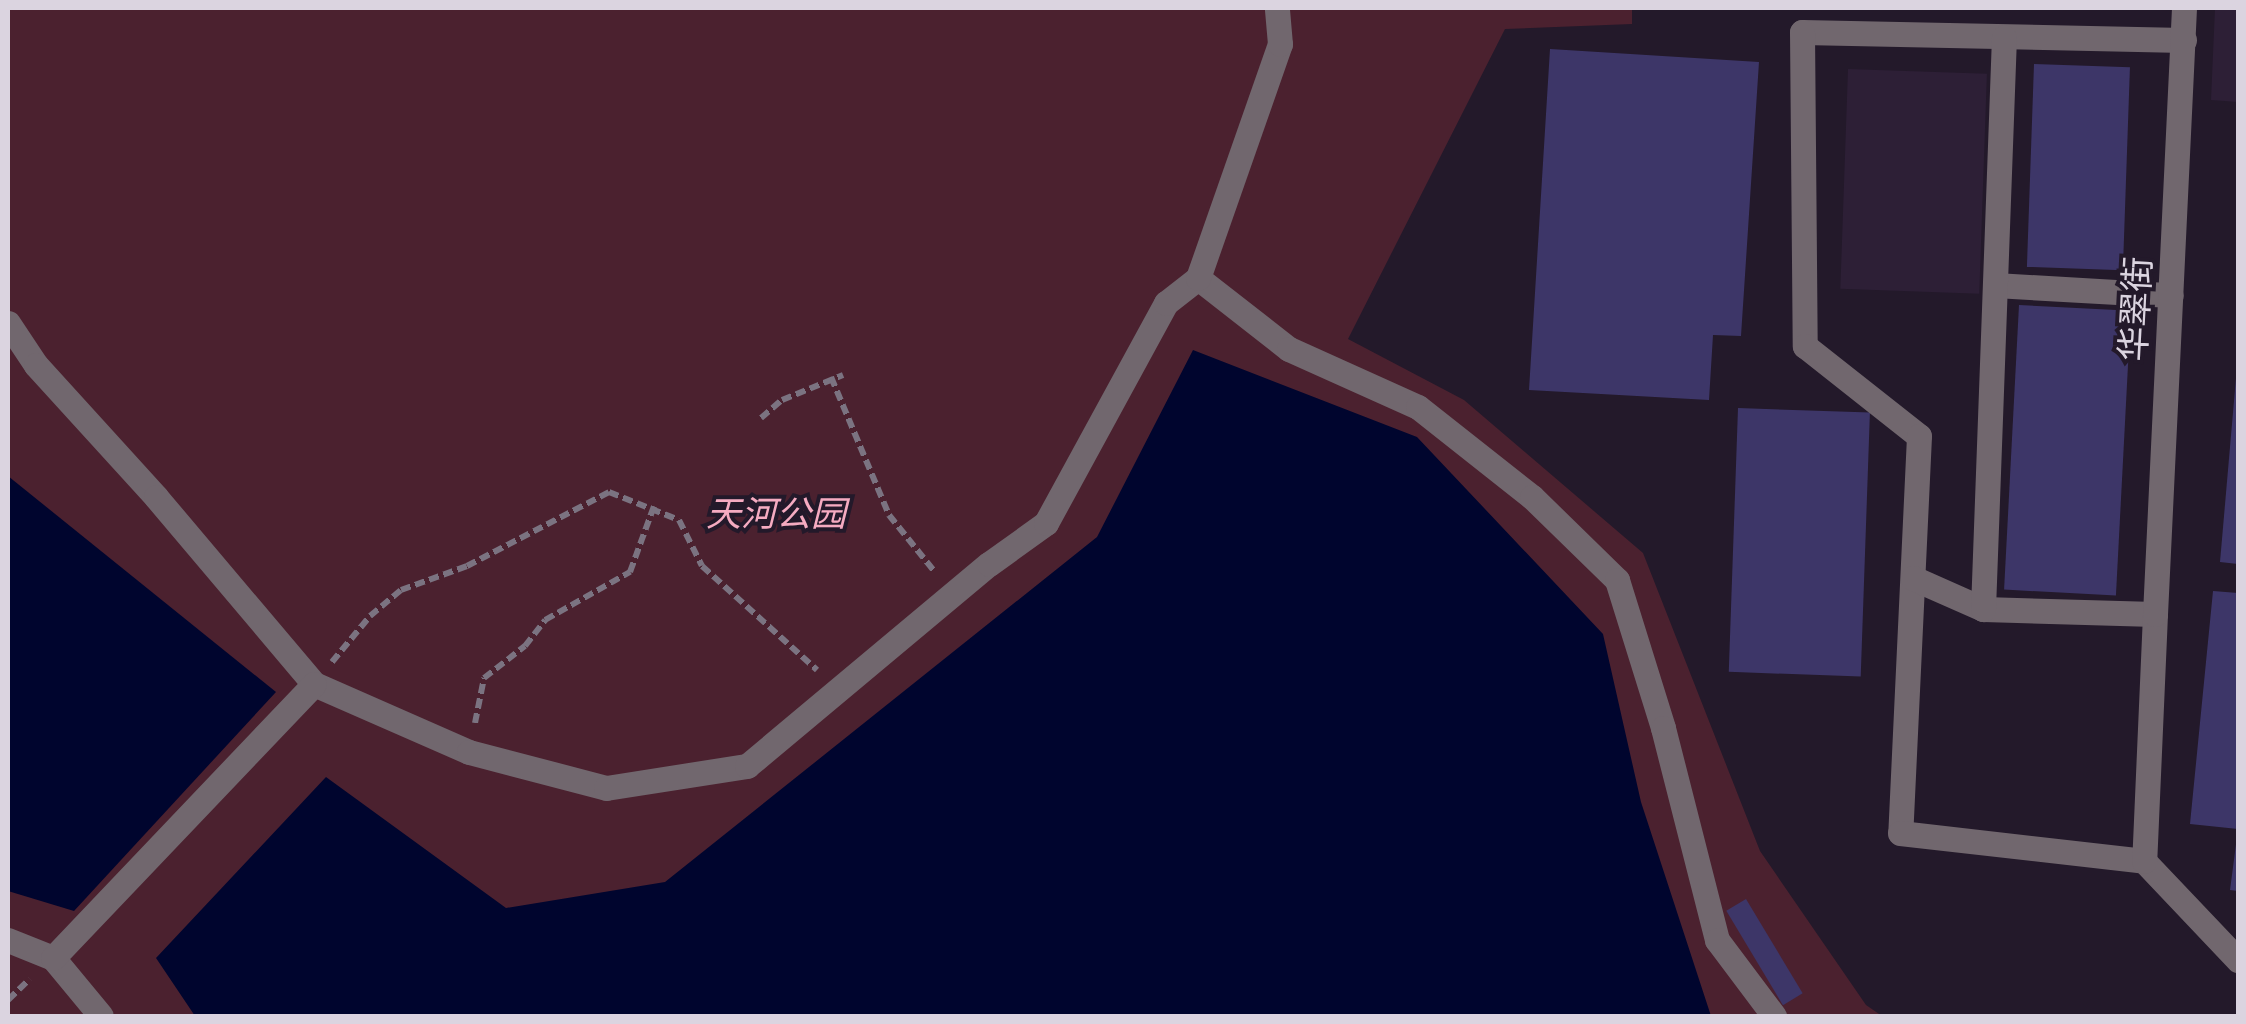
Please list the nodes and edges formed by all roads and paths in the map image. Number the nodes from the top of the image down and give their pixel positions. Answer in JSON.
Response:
{"nodes":[{"id":1,"x":1278,"y":8,"type":"edge"},
{"id":2,"x":2184,"y":8,"type":"edge"},
{"id":3,"x":2004,"y":36,"type":"junction"},
{"id":4,"x":2184,"y":40,"type":"junction"},
{"id":5,"x":1198,"y":278,"type":"junction"},
{"id":6,"x":1994,"y":285,"type":"junction"},
{"id":7,"x":2171,"y":295,"type":"junction"},
{"id":8,"x":8,"y":323,"type":"edge"},
{"id":9,"x":842,"y":375,"type":"dead end"},
{"id":10,"x":830,"y":377,"type":"junction"},
{"id":11,"x":761,"y":418,"type":"dead end"},
{"id":12,"x":654,"y":506,"type":"junction"},
{"id":13,"x":1913,"y":578,"type":"junction"},
{"id":14,"x":954,"y":595,"type":"junction"},
{"id":15,"x":1982,"y":609,"type":"junction"},
{"id":16,"x":2154,"y":614,"type":"junction"},
{"id":17,"x":314,"y":684,"type":"junction"},
{"id":18,"x":840,"y":691,"type":"junction"},
{"id":19,"x":469,"y":752,"type":"junction"},
{"id":20,"x":2144,"y":861,"type":"junction"},
{"id":21,"x":8,"y":940,"type":"edge"},
{"id":22,"x":53,"y":958,"type":"junction"},
{"id":23,"x":2238,"y":960,"type":"edge"},
{"id":24,"x":102,"y":1016,"type":"edge"},
{"id":25,"x":1774,"y":1016,"type":"edge"}],
"edges":[{"from":1,"to":5,"type":"street"},
{"from":2,"to":4,"type":"street","name":"华翠街"},
{"from":3,"to":4,"type":"street"},
{"from":3,"to":6,"type":"street"},
{"from":3,"to":13,"type":"street"},
{"from":4,"to":7,"type":"street","name":"华翠街"},
{"from":5,"to":14,"type":"street"},
{"from":5,"to":25,"type":"street"},
{"from":6,"to":7,"type":"street"},
{"from":6,"to":15,"type":"street"},
{"from":7,"to":16,"type":"street","name":"华翠街"},
{"from":8,"to":17,"type":"street"},
{"from":9,"to":10,"type":"path"},
{"from":10,"to":11,"type":"path"},
{"from":10,"to":14,"type":"path"},
{"from":12,"to":17,"type":"path"},
{"from":12,"to":18,"type":"path"},
{"from":12,"to":19,"type":"path"},
{"from":13,"to":15,"type":"street"},
{"from":13,"to":20,"type":"street"},
{"from":14,"to":18,"type":"street"},
{"from":15,"to":16,"type":"street"},
{"from":16,"to":20,"type":"street","name":"华翠街"},
{"from":17,"to":19,"type":"street"},
{"from":17,"to":22,"type":"street"},
{"from":18,"to":19,"type":"street"},
{"from":20,"to":23,"type":"street"},
{"from":21,"to":22,"type":"street"},
{"from":22,"to":24,"type":"street"}]}
